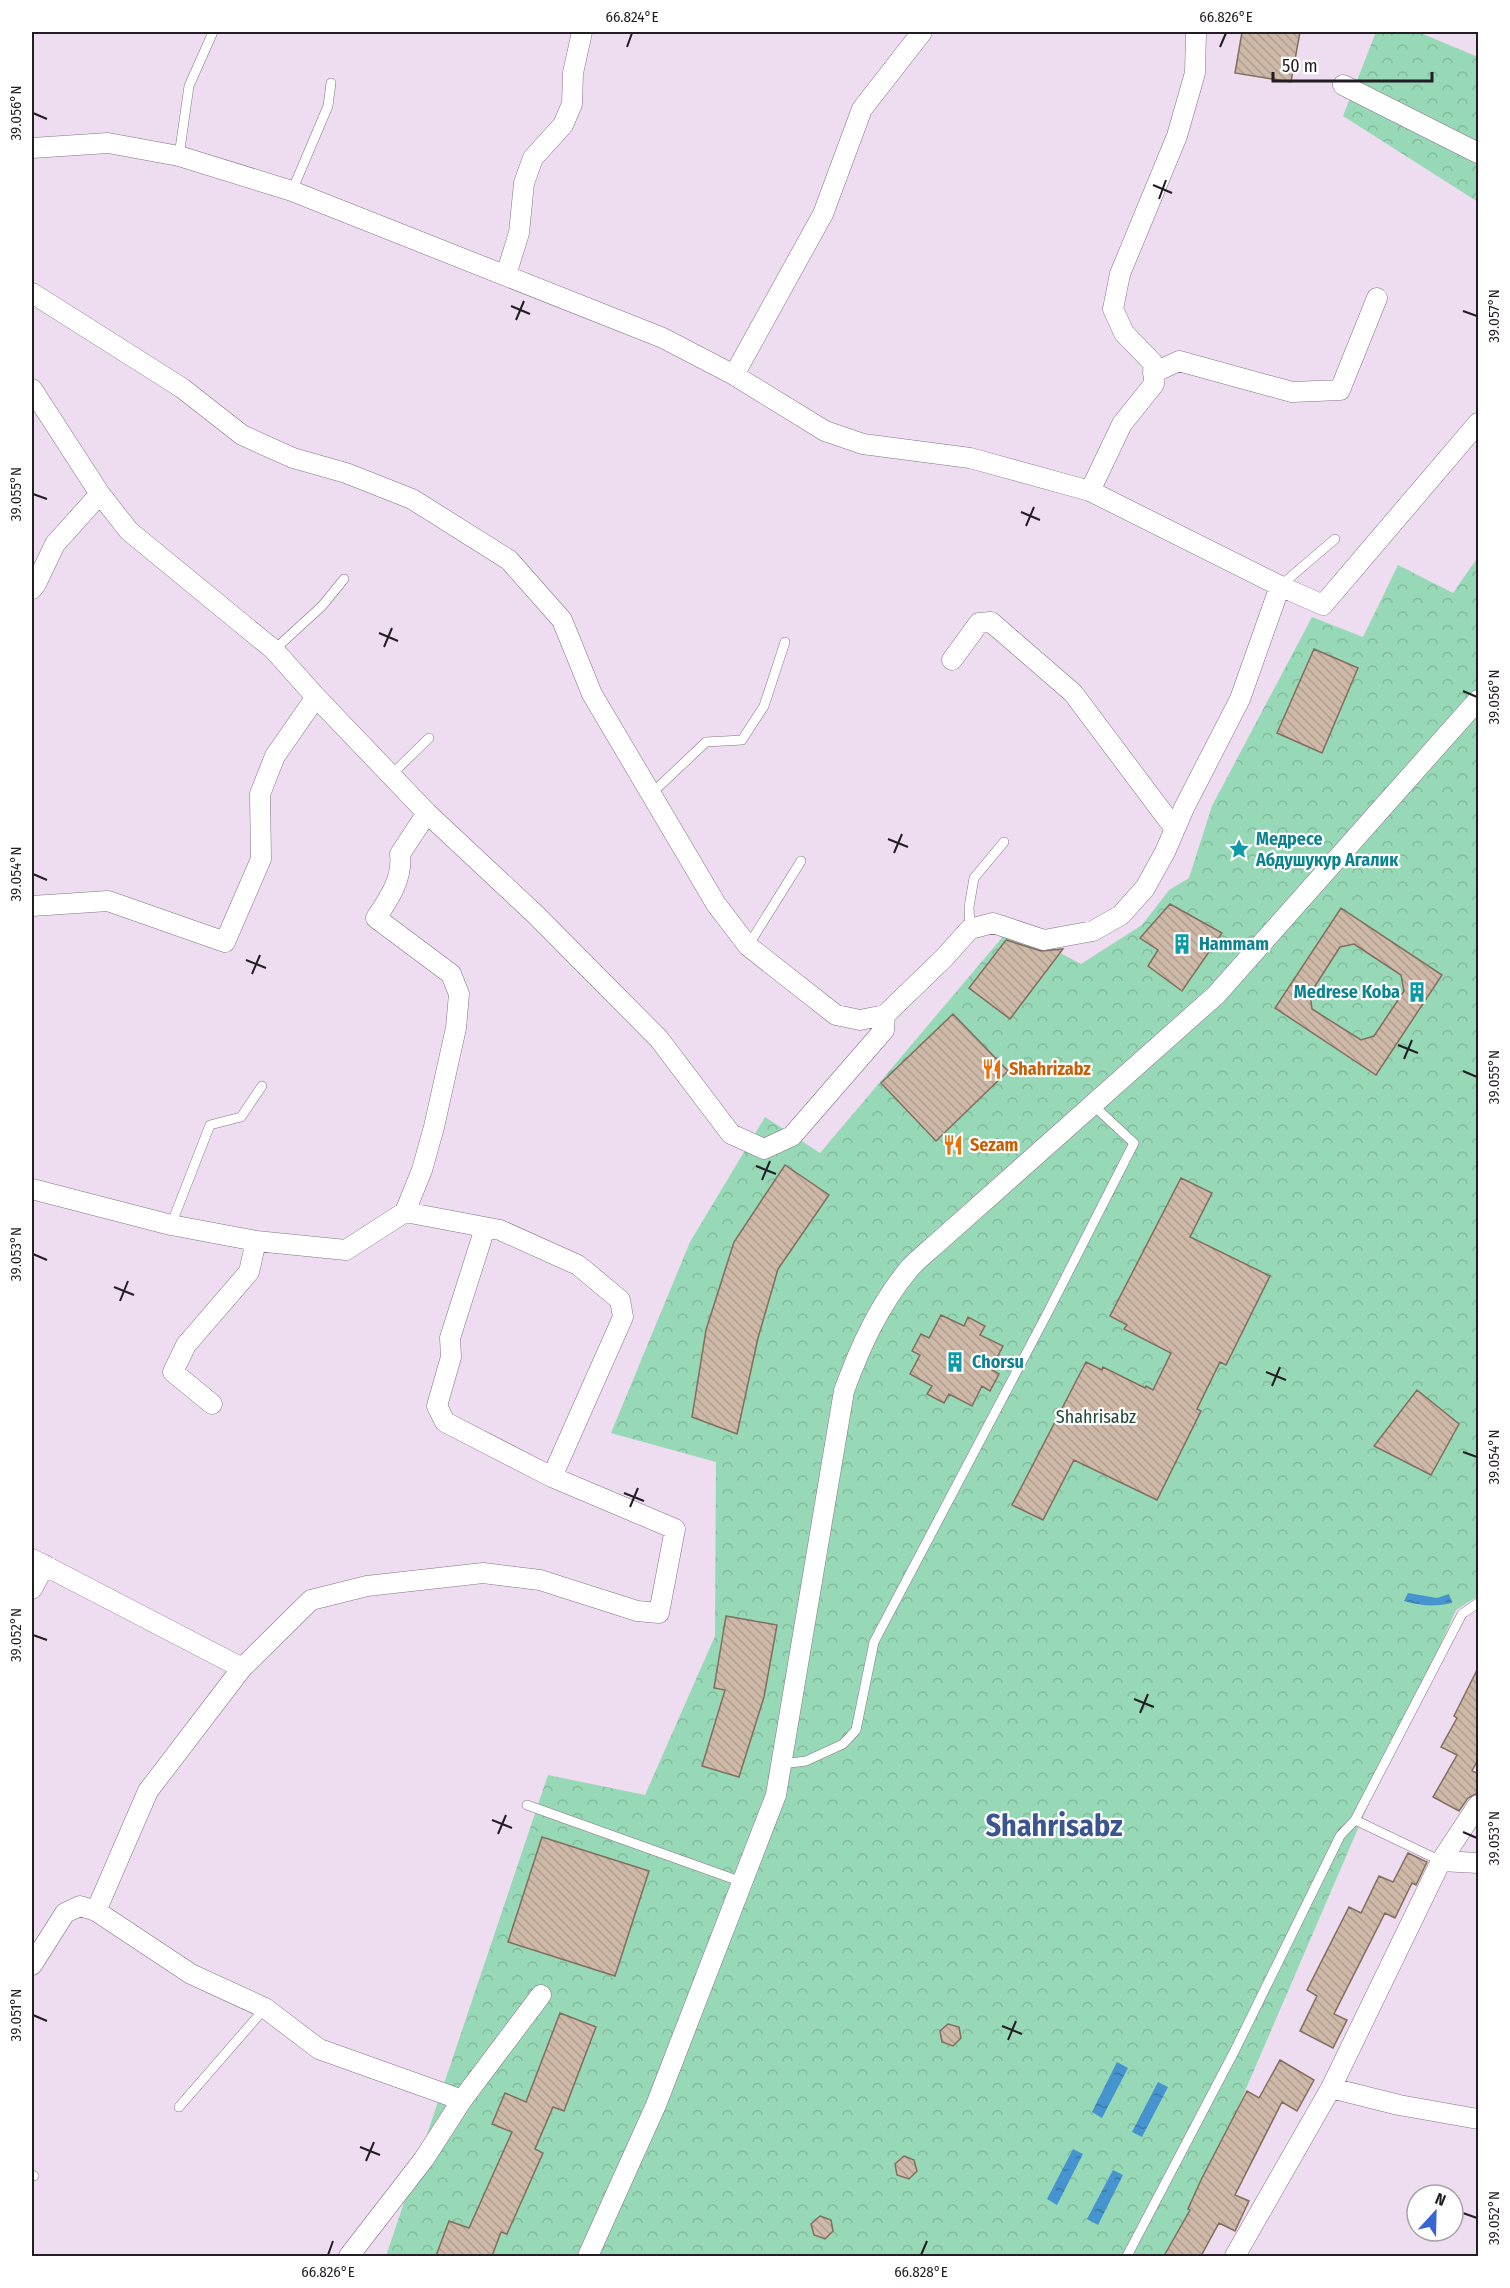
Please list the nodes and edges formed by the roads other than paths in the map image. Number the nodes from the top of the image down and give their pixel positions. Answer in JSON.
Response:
{"nodes":[{"id":1,"x":213,"y":32,"type":"edge"},
{"id":2,"x":582,"y":32,"type":"edge"},
{"id":3,"x":922,"y":32,"type":"edge"},
{"id":4,"x":1196,"y":32,"type":"edge"},
{"id":5,"x":331,"y":83,"type":"dead end"},
{"id":6,"x":1343,"y":85,"type":"dead end"},
{"id":7,"x":32,"y":148,"type":"edge"},
{"id":8,"x":1479,"y":153,"type":"edge"},
{"id":9,"x":179,"y":156,"type":"junction"},
{"id":10,"x":292,"y":191,"type":"junction"},
{"id":11,"x":506,"y":274,"type":"junction"},
{"id":12,"x":32,"y":293,"type":"edge"},
{"id":13,"x":1377,"y":298,"type":"dead end"},
{"id":14,"x":1153,"y":373,"type":"junction"},
{"id":15,"x":734,"y":375,"type":"junction"},
{"id":16,"x":32,"y":389,"type":"edge"},
{"id":17,"x":1479,"y":423,"type":"edge"},
{"id":18,"x":1090,"y":491,"type":"junction"},
{"id":19,"x":100,"y":494,"type":"junction"},
{"id":20,"x":1335,"y":539,"type":"dead end"},
{"id":21,"x":344,"y":579,"type":"dead end"},
{"id":22,"x":1280,"y":586,"type":"junction"},
{"id":23,"x":32,"y":589,"type":"edge"},
{"id":24,"x":785,"y":642,"type":"dead end"},
{"id":25,"x":274,"y":650,"type":"junction"},
{"id":26,"x":952,"y":660,"type":"dead end"},
{"id":27,"x":316,"y":697,"type":"junction"},
{"id":28,"x":1479,"y":700,"type":"edge"},
{"id":29,"x":429,"y":738,"type":"dead end"},
{"id":30,"x":391,"y":775,"type":"junction"},
{"id":31,"x":651,"y":794,"type":"junction"},
{"id":32,"x":427,"y":813,"type":"junction"},
{"id":33,"x":1175,"y":829,"type":"junction"},
{"id":34,"x":1004,"y":842,"type":"dead end"},
{"id":35,"x":801,"y":861,"type":"dead end"},
{"id":36,"x":32,"y":906,"type":"edge"},
{"id":37,"x":970,"y":929,"type":"junction"},
{"id":38,"x":748,"y":946,"type":"junction"},
{"id":39,"x":885,"y":1015,"type":"junction"},
{"id":40,"x":262,"y":1086,"type":"dead end"},
{"id":41,"x":1094,"y":1106,"type":"junction"},
{"id":42,"x":32,"y":1190,"type":"edge"},
{"id":43,"x":405,"y":1212,"type":"junction"},
{"id":44,"x":171,"y":1225,"type":"junction"},
{"id":45,"x":485,"y":1228,"type":"junction"},
{"id":46,"x":256,"y":1241,"type":"junction"},
{"id":47,"x":212,"y":1404,"type":"dead end"},
{"id":48,"x":552,"y":1476,"type":"junction"},
{"id":49,"x":38,"y":1562,"type":"edge"},
{"id":50,"x":32,"y":1589,"type":"edge"},
{"id":51,"x":1479,"y":1603,"type":"edge"},
{"id":52,"x":242,"y":1668,"type":"junction"},
{"id":53,"x":782,"y":1764,"type":"junction"},
{"id":54,"x":527,"y":1805,"type":"dead end"},
{"id":55,"x":1479,"y":1805,"type":"edge"},
{"id":56,"x":1355,"y":1820,"type":"junction"},
{"id":57,"x":1441,"y":1861,"type":"junction"},
{"id":58,"x":1479,"y":1863,"type":"edge"},
{"id":59,"x":742,"y":1882,"type":"junction"},
{"id":60,"x":96,"y":1911,"type":"junction"},
{"id":61,"x":32,"y":1965,"type":"edge"},
{"id":62,"x":541,"y":1995,"type":"dead end"},
{"id":63,"x":265,"y":2008,"type":"junction"},
{"id":64,"x":1331,"y":2088,"type":"junction"},
{"id":65,"x":462,"y":2100,"type":"junction"},
{"id":66,"x":179,"y":2107,"type":"dead end"},
{"id":67,"x":1479,"y":2119,"type":"edge"},
{"id":68,"x":349,"y":2256,"type":"edge"},
{"id":69,"x":588,"y":2256,"type":"edge"},
{"id":70,"x":1127,"y":2256,"type":"edge"},
{"id":71,"x":1235,"y":2256,"type":"edge"}],
"edges":[{"from":1,"to":9,"type":"lane"},
{"from":2,"to":11,"type":"street"},
{"from":3,"to":15,"type":"street"},
{"from":4,"to":14,"type":"street"},
{"from":5,"to":10,"type":"lane"},
{"from":6,"to":8,"type":"street"},
{"from":7,"to":9,"type":"street"},
{"from":9,"to":10,"type":"street"},
{"from":10,"to":11,"type":"street"},
{"from":11,"to":15,"type":"street"},
{"from":12,"to":31,"type":"street"},
{"from":13,"to":14,"type":"street"},
{"from":14,"to":18,"type":"street"},
{"from":15,"to":18,"type":"street"},
{"from":16,"to":19,"type":"street"},
{"from":17,"to":22,"type":"street"},
{"from":18,"to":22,"type":"street"},
{"from":19,"to":23,"type":"street"},
{"from":19,"to":25,"type":"street"},
{"from":20,"to":22,"type":"lane"},
{"from":21,"to":25,"type":"lane"},
{"from":22,"to":33,"type":"street"},
{"from":24,"to":31,"type":"lane"},
{"from":25,"to":27,"type":"street"},
{"from":26,"to":33,"type":"street"},
{"from":27,"to":30,"type":"street"},
{"from":27,"to":36,"type":"street"},
{"from":28,"to":41,"type":"street"},
{"from":29,"to":30,"type":"lane"},
{"from":30,"to":32,"type":"street"},
{"from":31,"to":38,"type":"street"},
{"from":32,"to":39,"type":"street"},
{"from":32,"to":43,"type":"street"},
{"from":33,"to":37,"type":"street"},
{"from":34,"to":37,"type":"lane"},
{"from":35,"to":38,"type":"lane"},
{"from":37,"to":39,"type":"street"},
{"from":38,"to":39,"type":"street"},
{"from":40,"to":44,"type":"lane"},
{"from":41,"to":53,"type":"street"},
{"from":41,"to":53,"type":"lane"},
{"from":42,"to":44,"type":"street"},
{"from":43,"to":45,"type":"street"},
{"from":43,"to":46,"type":"street"},
{"from":44,"to":46,"type":"street"},
{"from":45,"to":48,"type":"street"},
{"from":45,"to":48,"type":"street"},
{"from":46,"to":47,"type":"street"},
{"from":48,"to":52,"type":"street"},
{"from":49,"to":50,"type":"street"},
{"from":49,"to":52,"type":"street"},
{"from":51,"to":56,"type":"lane"},
{"from":52,"to":60,"type":"street"},
{"from":53,"to":59,"type":"street"},
{"from":54,"to":59,"type":"lane"},
{"from":55,"to":57,"type":"street"},
{"from":56,"to":57,"type":"lane"},
{"from":56,"to":70,"type":"lane"},
{"from":57,"to":58,"type":"street"},
{"from":57,"to":64,"type":"street"},
{"from":59,"to":69,"type":"street"},
{"from":60,"to":61,"type":"street"},
{"from":60,"to":63,"type":"street"},
{"from":62,"to":65,"type":"street"},
{"from":63,"to":65,"type":"street"},
{"from":63,"to":66,"type":"lane"},
{"from":64,"to":67,"type":"street"},
{"from":64,"to":71,"type":"street"},
{"from":65,"to":68,"type":"street"}]}
